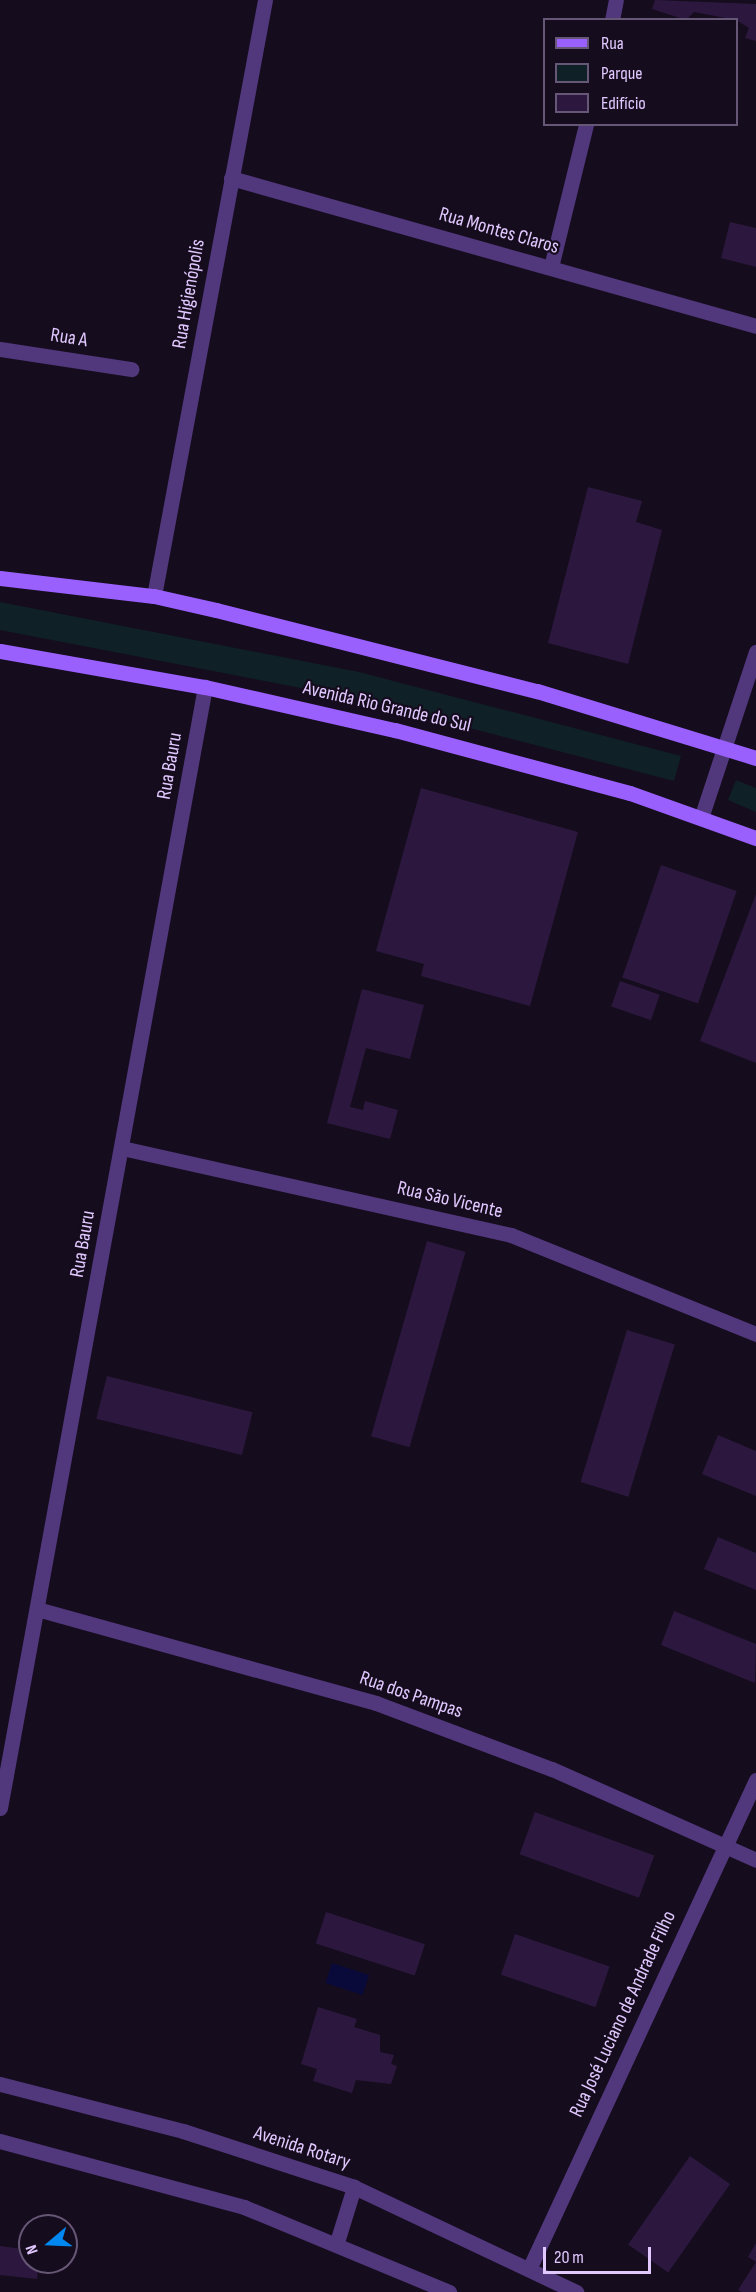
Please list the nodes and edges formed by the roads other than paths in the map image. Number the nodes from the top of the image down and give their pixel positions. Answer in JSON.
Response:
{"nodes":[{"id":1,"x":265,"y":0,"type":"edge"},
{"id":2,"x":616,"y":0,"type":"edge"},
{"id":3,"x":612,"y":18,"type":"edge"},
{"id":4,"x":586,"y":126,"type":"edge"},
{"id":5,"x":231,"y":178,"type":"junction"},
{"id":6,"x":551,"y":267,"type":"junction"},
{"id":7,"x":756,"y":326,"type":"edge"},
{"id":8,"x":0,"y":349,"type":"edge"},
{"id":9,"x":131,"y":369,"type":"dead end"},
{"id":10,"x":0,"y":578,"type":"edge"},
{"id":11,"x":154,"y":596,"type":"junction"},
{"id":12,"x":0,"y":651,"type":"edge"},
{"id":13,"x":756,"y":652,"type":"edge"},
{"id":14,"x":205,"y":687,"type":"junction"},
{"id":15,"x":726,"y":745,"type":"junction"},
{"id":16,"x":756,"y":758,"type":"edge"},
{"id":17,"x":702,"y":815,"type":"junction"},
{"id":18,"x":756,"y":838,"type":"edge"},
{"id":19,"x":122,"y":1148,"type":"junction"},
{"id":20,"x":756,"y":1335,"type":"edge"},
{"id":21,"x":37,"y":1609,"type":"junction"},
{"id":22,"x":756,"y":1780,"type":"edge"},
{"id":23,"x":0,"y":1808,"type":"edge"},
{"id":24,"x":725,"y":1844,"type":"junction"},
{"id":25,"x":756,"y":1860,"type":"edge"},
{"id":26,"x":0,"y":2084,"type":"edge"},
{"id":27,"x":0,"y":2141,"type":"edge"},
{"id":28,"x":354,"y":2187,"type":"junction"},
{"id":29,"x":338,"y":2242,"type":"junction"},
{"id":30,"x":530,"y":2267,"type":"junction"},
{"id":31,"x":448,"y":2292,"type":"edge"},
{"id":32,"x":576,"y":2292,"type":"edge"}],
"edges":[{"from":1,"to":5,"type":"street","name":"Rua Higienópolis"},
{"from":2,"to":3,"type":"street"},
{"from":4,"to":6,"type":"street"},
{"from":5,"to":6,"type":"street","name":"Rua Montes Claros"},
{"from":5,"to":11,"type":"street","name":"Rua Higienópolis"},
{"from":6,"to":7,"type":"street","name":"Rua Montes Claros"},
{"from":8,"to":9,"type":"street","name":"Rua A"},
{"from":10,"to":11,"type":"street"},
{"from":11,"to":15,"type":"street"},
{"from":12,"to":14,"type":"street","name":"Avenida Rio Grande do Sul"},
{"from":13,"to":15,"type":"street"},
{"from":14,"to":17,"type":"street","name":"Avenida Rio Grande do Sul"},
{"from":14,"to":19,"type":"street","name":"Rua Bauru"},
{"from":15,"to":16,"type":"street"},
{"from":15,"to":17,"type":"street"},
{"from":17,"to":18,"type":"street","name":"Avenida Rio Grande do Sul"},
{"from":19,"to":20,"type":"street","name":"Rua São Vicente"},
{"from":19,"to":21,"type":"street","name":"Rua Bauru"},
{"from":21,"to":23,"type":"street","name":"Rua Bauru"},
{"from":21,"to":24,"type":"street","name":"Rua dos Pampas"},
{"from":22,"to":24,"type":"street","name":"Rua José Luciano de Andrade Filho"},
{"from":24,"to":25,"type":"street","name":"Rua dos Pampas"},
{"from":24,"to":30,"type":"street","name":"Rua José Luciano de Andrade Filho"},
{"from":26,"to":28,"type":"street","name":"Avenida Rotary"},
{"from":27,"to":29,"type":"street"},
{"from":28,"to":29,"type":"street"},
{"from":28,"to":30,"type":"street","name":"Avenida Rotary"},
{"from":29,"to":31,"type":"street"},
{"from":30,"to":32,"type":"street","name":"Avenida Rotary"}]}
